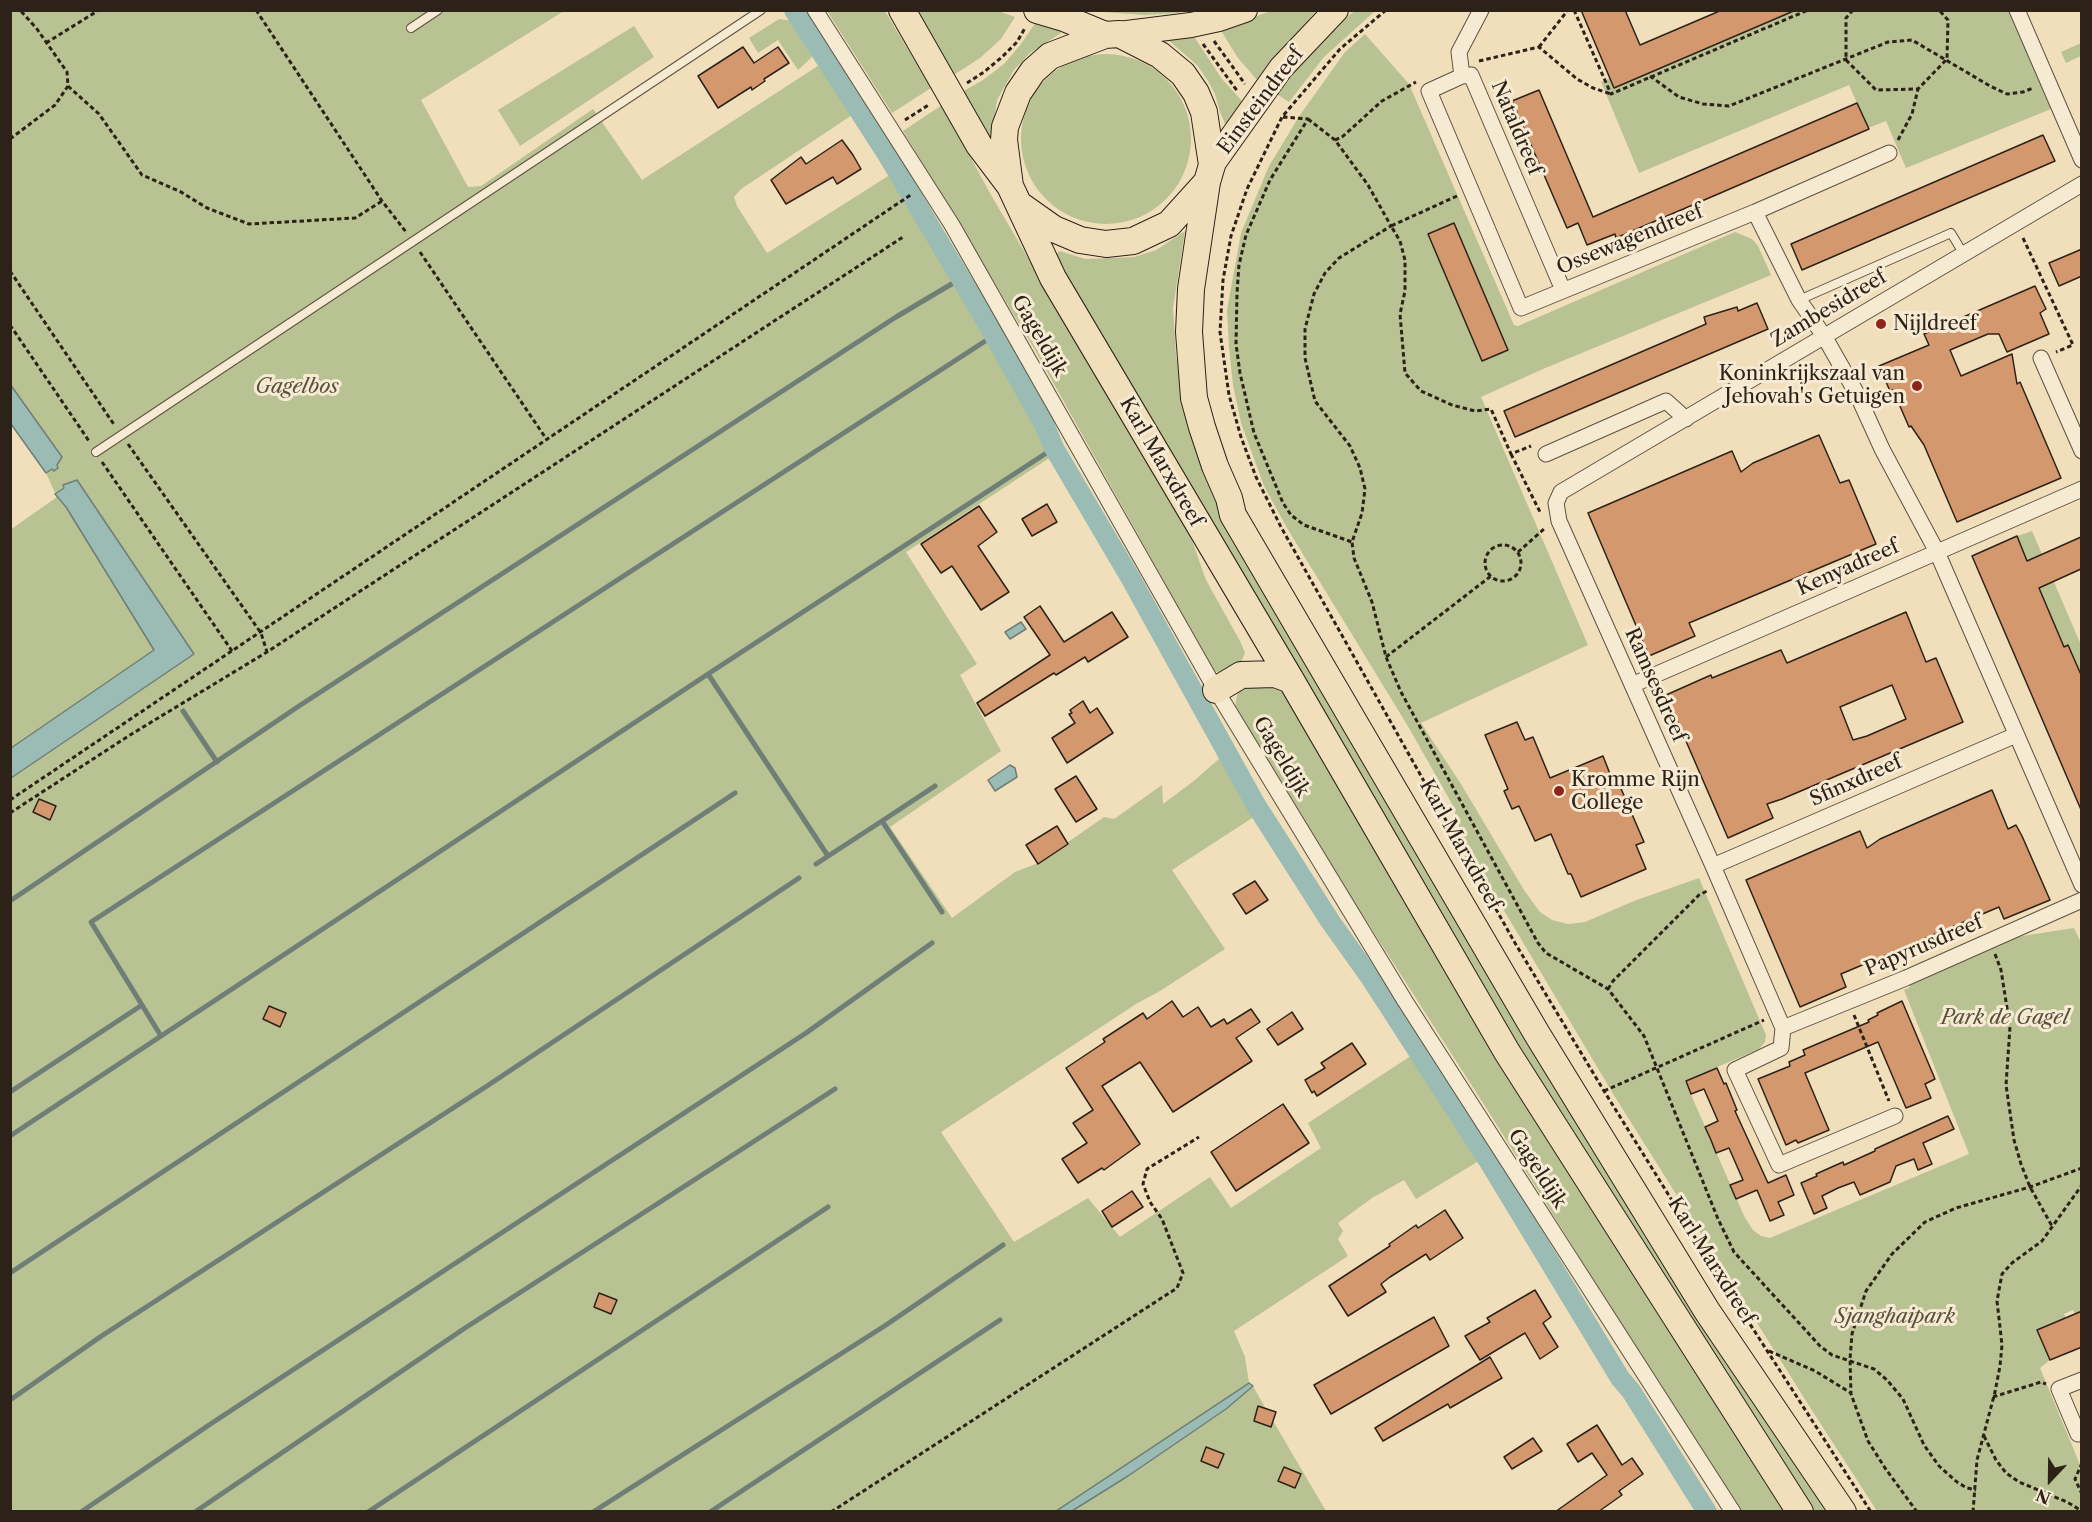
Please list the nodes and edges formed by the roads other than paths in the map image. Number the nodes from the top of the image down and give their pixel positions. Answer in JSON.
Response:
{"nodes":[{"id":1,"x":438,"y":10,"type":"edge"},
{"id":2,"x":761,"y":10,"type":"edge"},
{"id":3,"x":815,"y":10,"type":"edge"},
{"id":4,"x":902,"y":10,"type":"edge"},
{"id":5,"x":1245,"y":10,"type":"edge"},
{"id":6,"x":1336,"y":10,"type":"edge"},
{"id":7,"x":1481,"y":10,"type":"edge"},
{"id":8,"x":2018,"y":10,"type":"edge"},
{"id":9,"x":1032,"y":17,"type":"edge"},
{"id":10,"x":411,"y":28,"type":"dead end"},
{"id":11,"x":1112,"y":34,"type":"junction"},
{"id":12,"x":1462,"y":76,"type":"junction"},
{"id":13,"x":2077,"y":137,"type":"edge"},
{"id":14,"x":1890,"y":153,"type":"road end"},
{"id":15,"x":2082,"y":160,"type":"edge"},
{"id":16,"x":1210,"y":174,"type":"junction"},
{"id":17,"x":2082,"y":184,"type":"edge"},
{"id":18,"x":1015,"y":196,"type":"junction"},
{"id":19,"x":1755,"y":212,"type":"junction"},
{"id":20,"x":1963,"y":253,"type":"junction"},
{"id":21,"x":1563,"y":290,"type":"junction"},
{"id":22,"x":1799,"y":300,"type":"junction"},
{"id":23,"x":1521,"y":308,"type":"joint"},
{"id":24,"x":1824,"y":336,"type":"junction"},
{"id":25,"x":2041,"y":358,"type":"road end"},
{"id":26,"x":1686,"y":419,"type":"junction"},
{"id":27,"x":2082,"y":451,"type":"edge"},
{"id":28,"x":96,"y":452,"type":"road end"},
{"id":29,"x":1546,"y":454,"type":"road end"},
{"id":30,"x":2082,"y":489,"type":"edge"},
{"id":31,"x":1556,"y":503,"type":"joint"},
{"id":32,"x":1937,"y":552,"type":"junction"},
{"id":33,"x":1252,"y":615,"type":"junction"},
{"id":34,"x":1241,"y":675,"type":"junction"},
{"id":35,"x":1291,"y":680,"type":"junction"},
{"id":36,"x":1632,"y":686,"type":"junction"},
{"id":37,"x":1216,"y":690,"type":"junction"},
{"id":38,"x":2016,"y":735,"type":"junction"},
{"id":39,"x":2076,"y":858,"type":"edge"},
{"id":40,"x":1713,"y":866,"type":"junction"},
{"id":41,"x":2082,"y":885,"type":"edge"},
{"id":42,"x":2082,"y":900,"type":"edge"},
{"id":43,"x":1780,"y":1022,"type":"junction"},
{"id":44,"x":1895,"y":1116,"type":"road end"},
{"id":45,"x":2082,"y":1380,"type":"edge"},
{"id":46,"x":2082,"y":1433,"type":"edge"},
{"id":47,"x":1733,"y":1512,"type":"edge"},
{"id":48,"x":1800,"y":1512,"type":"edge"},
{"id":49,"x":1843,"y":1512,"type":"edge"}],
"edges":[{"from":1,"to":10,"type":"lane"},
{"from":2,"to":28,"type":"lane"},
{"from":3,"to":37,"type":"street","name":"Gageldijk"},
{"from":4,"to":18,"type":"highway"},
{"from":5,"to":11,"type":"main road"},
{"from":6,"to":16,"type":"main road","name":"Einsteindreef"},
{"from":7,"to":12,"type":"street"},
{"from":8,"to":13,"type":"street"},
{"from":9,"to":11,"type":"highway"},
{"from":11,"to":16,"type":"highway"},
{"from":11,"to":18,"type":"highway"},
{"from":12,"to":21,"type":"street","name":"Nataldreef"},
{"from":12,"to":23,"type":"street","name":"Nataldreef"},
{"from":13,"to":15,"type":"street"},
{"from":14,"to":19,"type":"street","name":"Ossewagendreef"},
{"from":16,"to":18,"type":"highway"},
{"from":16,"to":49,"type":"highway","name":"Karl Marxdreef"},
{"from":17,"to":20,"type":"street","name":"Zambesidreef"},
{"from":18,"to":33,"type":"highway","name":"Karl Marxdreef"},
{"from":19,"to":21,"type":"street","name":"Ossewagendreef"},
{"from":19,"to":22,"type":"street"},
{"from":20,"to":22,"type":"lane","name":"Zambesidreef"},
{"from":20,"to":24,"type":"street","name":"Zambesidreef"},
{"from":21,"to":23,"type":"street","name":"Ossewagendreef"},
{"from":22,"to":24,"type":"street"},
{"from":24,"to":26,"type":"street","name":"Zambesidreef"},
{"from":24,"to":32,"type":"street"},
{"from":25,"to":27,"type":"street"},
{"from":26,"to":29,"type":"street"},
{"from":26,"to":31,"type":"street","name":"Zambesidreef"},
{"from":30,"to":32,"type":"street","name":"Kenyadreef"},
{"from":31,"to":36,"type":"street","name":"Ramsesdreef"},
{"from":32,"to":36,"type":"street","name":"Kenyadreef"},
{"from":32,"to":38,"type":"street"},
{"from":33,"to":34,"type":"highway"},
{"from":33,"to":35,"type":"highway","name":"Karl Marxdreef"},
{"from":34,"to":35,"type":"highway"},
{"from":34,"to":37,"type":"highway"},
{"from":35,"to":48,"type":"highway","name":"Karl Marxdreef"},
{"from":36,"to":40,"type":"street","name":"Ramsesdreef"},
{"from":37,"to":47,"type":"street","name":"Gageldijk"},
{"from":38,"to":39,"type":"street"},
{"from":38,"to":40,"type":"street","name":"Sfinxdreef"},
{"from":39,"to":41,"type":"street"},
{"from":40,"to":43,"type":"street","name":"Ramsesdreef"},
{"from":42,"to":43,"type":"street","name":"Papyrusdreef"},
{"from":43,"to":44,"type":"street"},
{"from":45,"to":46,"type":"street"}]}
